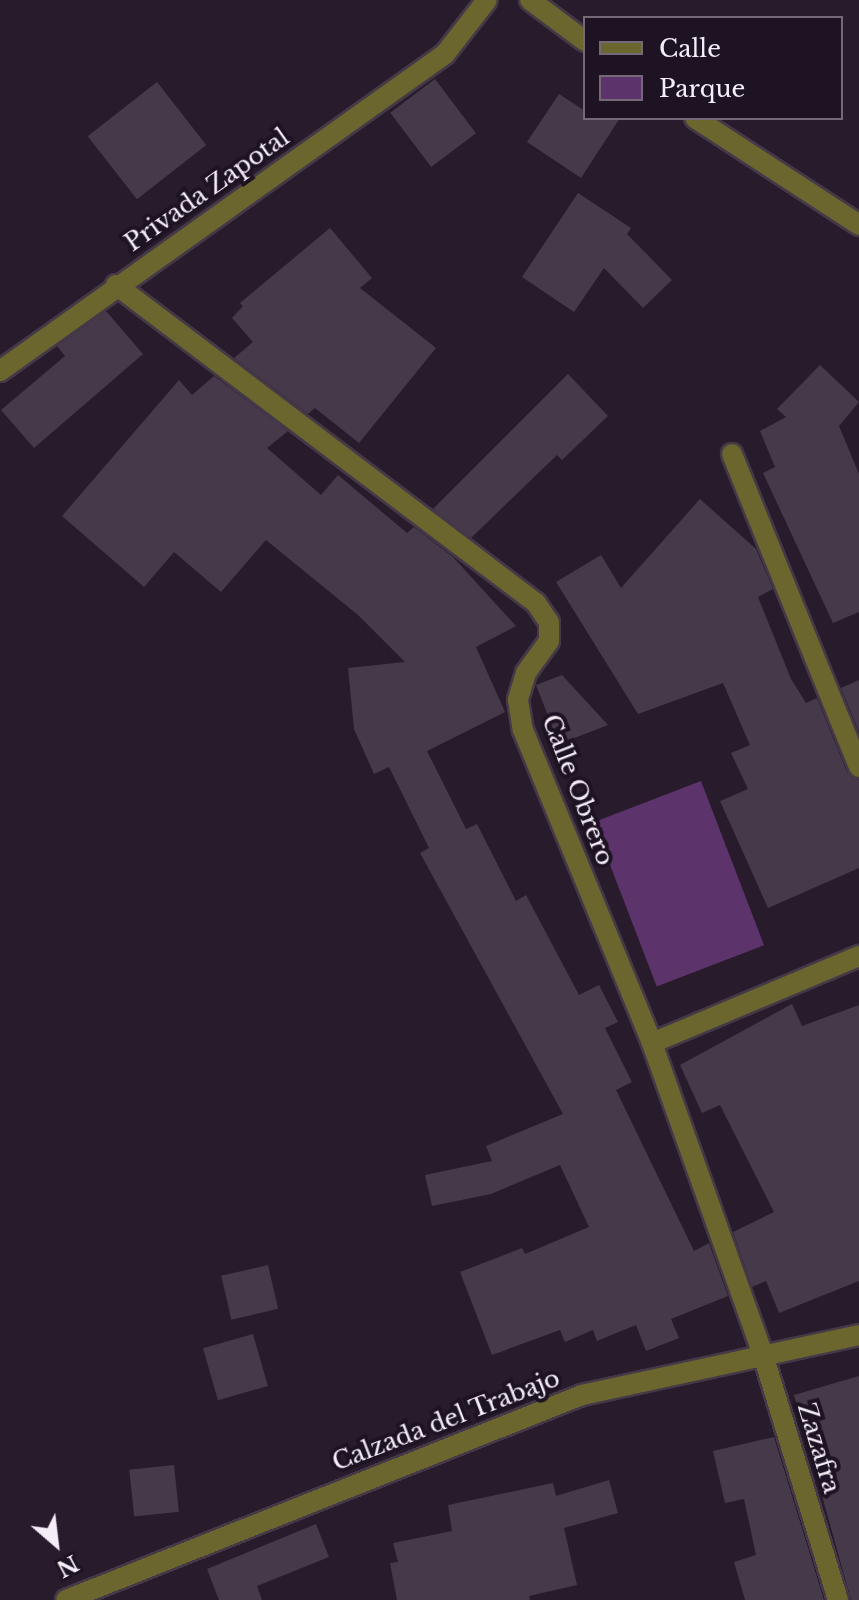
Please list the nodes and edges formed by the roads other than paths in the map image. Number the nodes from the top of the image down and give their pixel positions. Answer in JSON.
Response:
{"nodes":[{"id":1,"x":487,"y":0,"type":"edge"},
{"id":2,"x":530,"y":0,"type":"edge"},
{"id":3,"x":583,"y":40,"type":"edge"},
{"id":4,"x":698,"y":120,"type":"edge"},
{"id":5,"x":859,"y":225,"type":"edge"},
{"id":6,"x":116,"y":285,"type":"junction"},
{"id":7,"x":0,"y":371,"type":"edge"},
{"id":8,"x":732,"y":454,"type":"dead end"},
{"id":9,"x":859,"y":767,"type":"edge"},
{"id":10,"x":859,"y":956,"type":"edge"},
{"id":11,"x":652,"y":1043,"type":"junction"},
{"id":12,"x":859,"y":1335,"type":"edge"},
{"id":13,"x":764,"y":1358,"type":"junction"},
{"id":14,"x":66,"y":1600,"type":"edge"},
{"id":15,"x":838,"y":1600,"type":"edge"}],
"edges":[{"from":1,"to":6,"type":"street","name":"Privada Zapotal"},
{"from":2,"to":3,"type":"street"},
{"from":4,"to":5,"type":"street"},
{"from":6,"to":7,"type":"street","name":"Privada Zapotal"},
{"from":6,"to":11,"type":"street","name":"Calle Obrero"},
{"from":8,"to":9,"type":"street"},
{"from":10,"to":11,"type":"street"},
{"from":11,"to":13,"type":"street","name":"Calle Obrero"},
{"from":12,"to":13,"type":"street","name":"Calzada del Trabajo"},
{"from":13,"to":14,"type":"street","name":"Calzada del Trabajo"},
{"from":13,"to":15,"type":"street","name":"Zazafra"}]}
